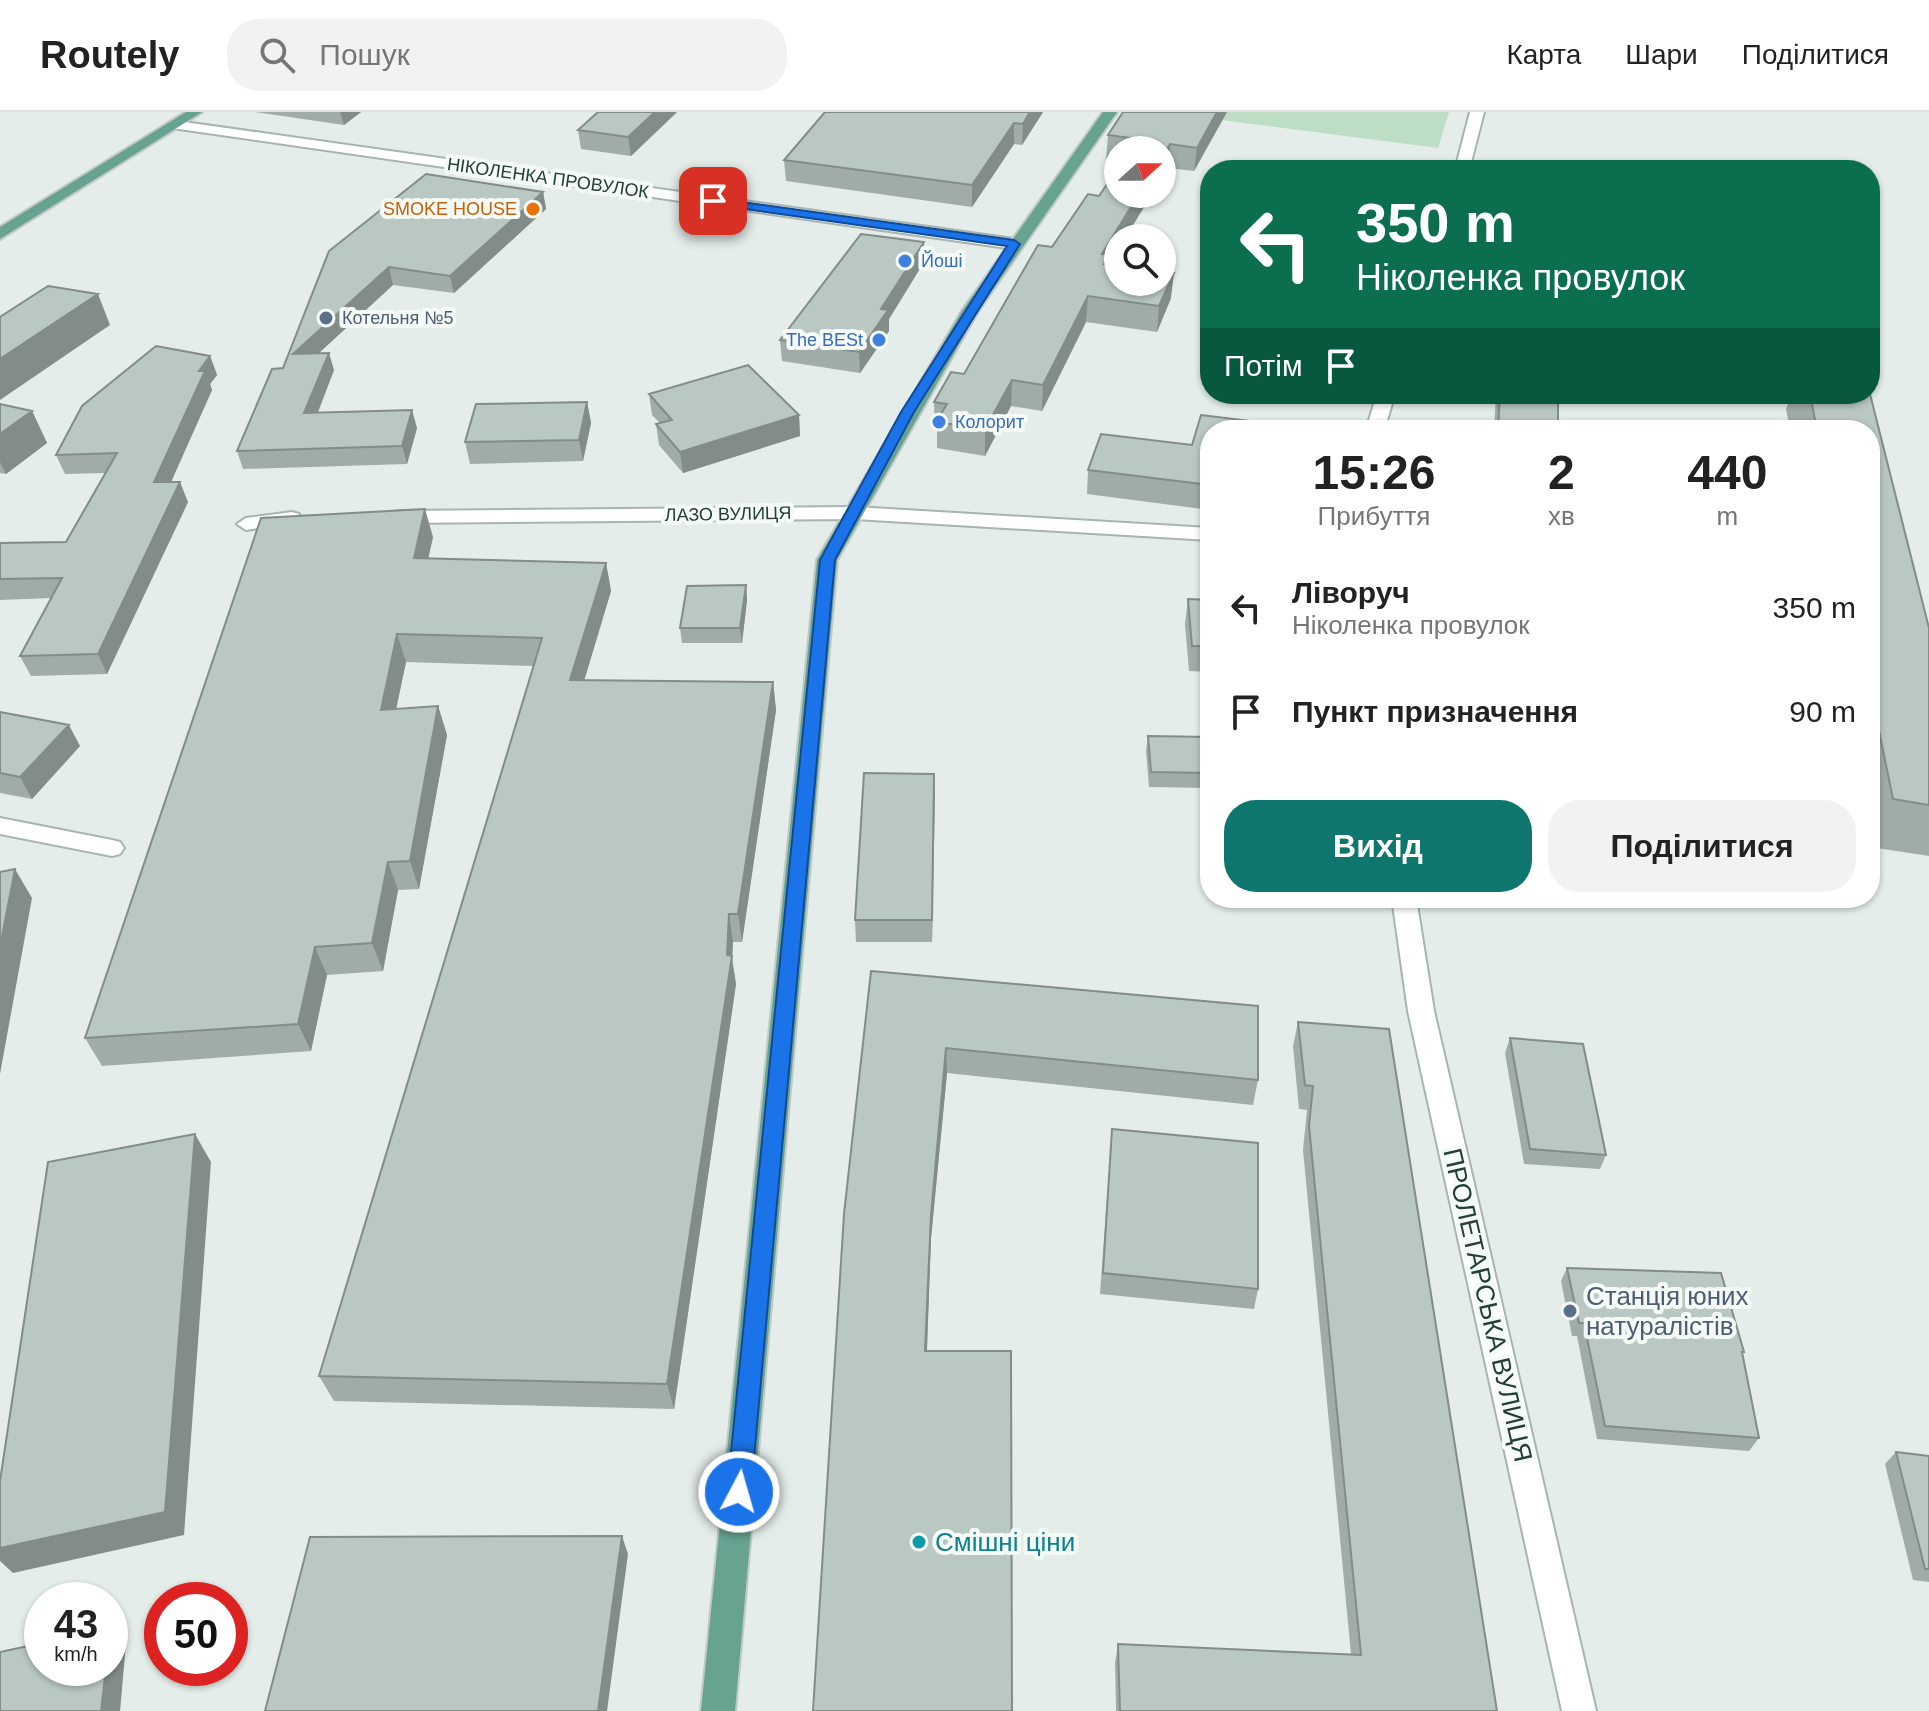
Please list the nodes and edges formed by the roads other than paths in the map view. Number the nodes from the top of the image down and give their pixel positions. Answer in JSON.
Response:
{"nodes":[{"id":1,"x":195,"y":112,"type":"edge"},
{"id":2,"x":1110,"y":112,"type":"edge"},
{"id":3,"x":1477,"y":112,"type":"edge"},
{"id":4,"x":177,"y":125,"type":"junction"},
{"id":5,"x":1465,"y":160,"type":"edge"},
{"id":6,"x":0,"y":234,"type":"edge"},
{"id":7,"x":1014,"y":244,"type":"junction"},
{"id":8,"x":855,"y":513,"type":"junction"},
{"id":9,"x":371,"y":517,"type":"edge"},
{"id":10,"x":308,"y":518,"type":"edge"},
{"id":11,"x":246,"y":524,"type":"dead end"},
{"id":12,"x":1200,"y":533,"type":"edge"},
{"id":13,"x":0,"y":826,"type":"edge"},
{"id":14,"x":112,"y":848,"type":"dead end"},
{"id":15,"x":1406,"y":908,"type":"edge"},
{"id":16,"x":718,"y":1711,"type":"edge"},
{"id":17,"x":1579,"y":1711,"type":"edge"}],
"edges":[{"from":1,"to":4,"type":"main road"},
{"from":2,"to":7,"type":"main road"},
{"from":3,"to":5,"type":"street"},
{"from":4,"to":6,"type":"main road"},
{"from":4,"to":7,"type":"street","name":"НІКОЛЕНКА ПРОВУЛОК"},
{"from":7,"to":8,"type":"main road"},
{"from":8,"to":9,"type":"street","name":"ЛАЗО ВУЛИЦЯ"},
{"from":8,"to":12,"type":"street","name":"ЛАЗО ВУЛИЦЯ"},
{"from":8,"to":16,"type":"main road"},
{"from":10,"to":11,"type":"street"},
{"from":13,"to":14,"type":"street"},
{"from":15,"to":17,"type":"street","name":"ПРОЛЕТАРСЬКА ВУЛИЦЯ"}]}
